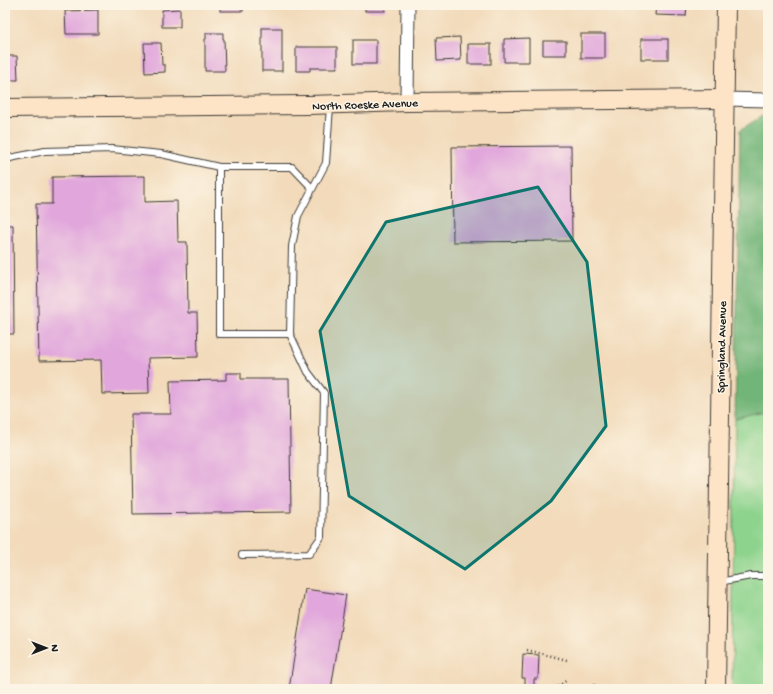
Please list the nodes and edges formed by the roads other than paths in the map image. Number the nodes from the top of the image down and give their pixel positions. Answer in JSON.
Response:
{"nodes":[{"id":1,"x":408,"y":5,"type":"edge"},
{"id":2,"x":726,"y":5,"type":"edge"},
{"id":3,"x":724,"y":99,"type":"junction"},
{"id":4,"x":768,"y":100,"type":"edge"},
{"id":5,"x":407,"y":102,"type":"junction"},
{"id":6,"x":330,"y":105,"type":"junction"},
{"id":7,"x":5,"y":108,"type":"edge"},
{"id":8,"x":5,"y":161,"type":"edge"},
{"id":9,"x":219,"y":168,"type":"junction"},
{"id":10,"x":312,"y":188,"type":"junction"},
{"id":11,"x":290,"y":334,"type":"junction"},
{"id":12,"x":242,"y":556,"type":"dead end"},
{"id":13,"x":768,"y":576,"type":"edge"},
{"id":14,"x":718,"y":582,"type":"junction"},
{"id":15,"x":716,"y":689,"type":"edge"}],
"edges":[{"from":1,"to":5,"type":"street"},
{"from":2,"to":3,"type":"street","name":"Springland Avenue"},
{"from":3,"to":4,"type":"street"},
{"from":3,"to":5,"type":"street","name":"North Roeske Avenue"},
{"from":3,"to":14,"type":"street","name":"Springland Avenue"},
{"from":5,"to":6,"type":"street","name":"North Roeske Avenue"},
{"from":6,"to":7,"type":"street","name":"North Roeske Avenue"},
{"from":6,"to":10,"type":"lane"},
{"from":8,"to":9,"type":"lane"},
{"from":9,"to":10,"type":"lane"},
{"from":9,"to":11,"type":"lane"},
{"from":10,"to":11,"type":"lane"},
{"from":11,"to":12,"type":"lane"},
{"from":13,"to":14,"type":"lane"},
{"from":14,"to":15,"type":"street","name":"Springland Avenue"}]}
